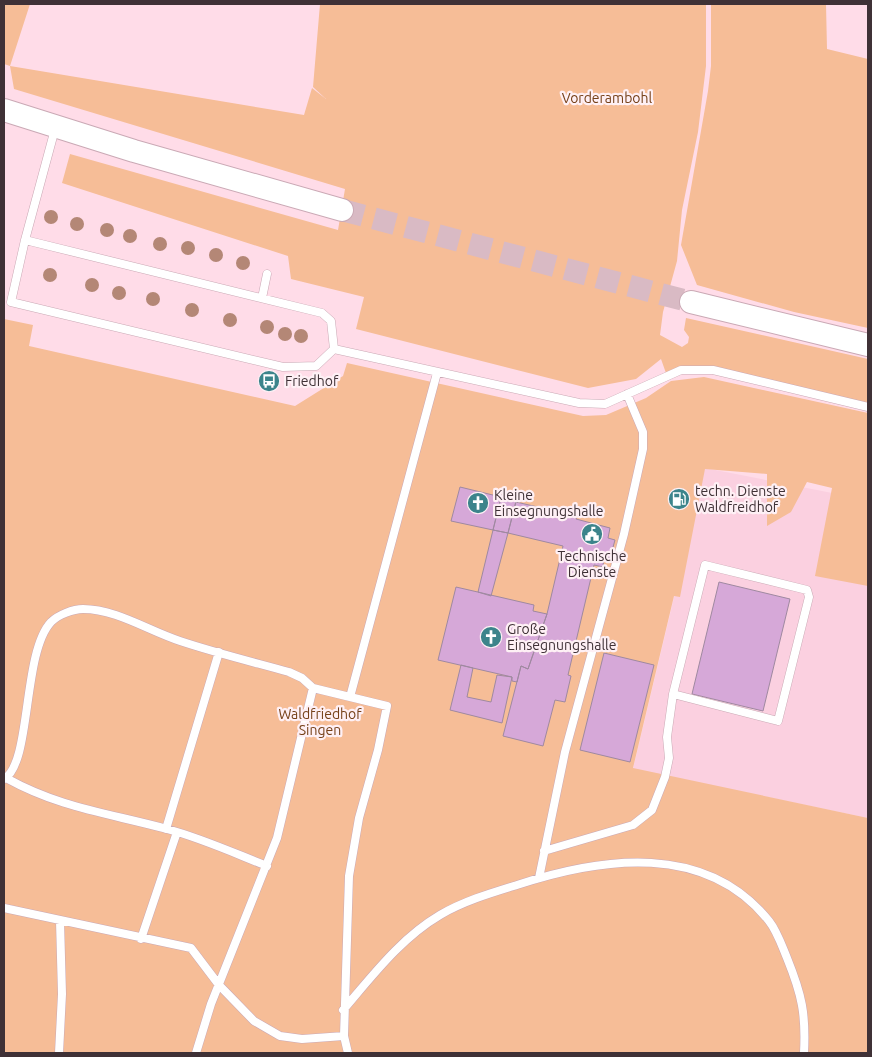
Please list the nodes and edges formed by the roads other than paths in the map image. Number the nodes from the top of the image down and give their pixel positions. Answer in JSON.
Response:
{"nodes":[{"id":1,"x":4,"y":110,"type":"edge"},
{"id":2,"x":56,"y":127,"type":"junction"},
{"id":3,"x":342,"y":210,"type":"tunnel mouth"},
{"id":4,"x":25,"y":240,"type":"junction"},
{"id":5,"x":267,"y":274,"type":"dead end"},
{"id":6,"x":262,"y":298,"type":"junction"},
{"id":7,"x":7,"y":301,"type":"edge"},
{"id":8,"x":691,"y":302,"type":"tunnel mouth"},
{"id":9,"x":868,"y":345,"type":"edge"},
{"id":10,"x":334,"y":349,"type":"junction"},
{"id":11,"x":437,"y":373,"type":"junction"},
{"id":12,"x":627,"y":394,"type":"junction"},
{"id":13,"x":868,"y":407,"type":"edge"},
{"id":14,"x":219,"y":652,"type":"junction"},
{"id":15,"x":313,"y":688,"type":"junction"},
{"id":16,"x":673,"y":694,"type":"junction"},
{"id":17,"x":350,"y":697,"type":"junction"},
{"id":18,"x":5,"y":779,"type":"edge"},
{"id":19,"x":166,"y":829,"type":"junction"},
{"id":20,"x":177,"y":832,"type":"junction"},
{"id":21,"x":544,"y":851,"type":"junction"},
{"id":22,"x":267,"y":866,"type":"junction"},
{"id":23,"x":539,"y":878,"type":"junction"},
{"id":24,"x":4,"y":908,"type":"edge"},
{"id":25,"x":60,"y":921,"type":"junction"},
{"id":26,"x":141,"y":939,"type":"junction"},
{"id":27,"x":220,"y":985,"type":"junction"},
{"id":28,"x":344,"y":1010,"type":"junction"},
{"id":29,"x":344,"y":1036,"type":"junction"},
{"id":30,"x":59,"y":1053,"type":"edge"},
{"id":31,"x":196,"y":1053,"type":"edge"},
{"id":32,"x":348,"y":1053,"type":"edge"},
{"id":33,"x":804,"y":1053,"type":"edge"}],
"edges":[{"from":1,"to":2,"type":"main road"},
{"from":2,"to":3,"type":"main road"},
{"from":2,"to":4,"type":"lane"},
{"from":4,"to":6,"type":"lane"},
{"from":4,"to":7,"type":"lane"},
{"from":5,"to":6,"type":"lane"},
{"from":6,"to":10,"type":"lane"},
{"from":7,"to":10,"type":"lane"},
{"from":8,"to":9,"type":"main road"},
{"from":10,"to":11,"type":"lane"},
{"from":11,"to":12,"type":"lane"},
{"from":11,"to":17,"type":"lane"},
{"from":12,"to":13,"type":"lane"},
{"from":12,"to":21,"type":"lane"},
{"from":14,"to":15,"type":"lane"},
{"from":14,"to":18,"type":"lane"},
{"from":14,"to":19,"type":"lane"},
{"from":15,"to":17,"type":"lane"},
{"from":15,"to":22,"type":"lane"},
{"from":16,"to":16,"type":"lane"},
{"from":16,"to":21,"type":"lane"},
{"from":17,"to":28,"type":"lane"},
{"from":18,"to":19,"type":"lane"},
{"from":19,"to":20,"type":"lane"},
{"from":20,"to":22,"type":"lane"},
{"from":20,"to":26,"type":"lane"},
{"from":21,"to":23,"type":"lane"},
{"from":22,"to":27,"type":"lane"},
{"from":23,"to":28,"type":"lane"},
{"from":23,"to":33,"type":"lane"},
{"from":24,"to":25,"type":"lane"},
{"from":25,"to":26,"type":"lane"},
{"from":25,"to":30,"type":"lane"},
{"from":26,"to":27,"type":"lane"},
{"from":27,"to":29,"type":"lane"},
{"from":27,"to":31,"type":"lane"},
{"from":28,"to":29,"type":"lane"},
{"from":29,"to":32,"type":"lane"}]}
